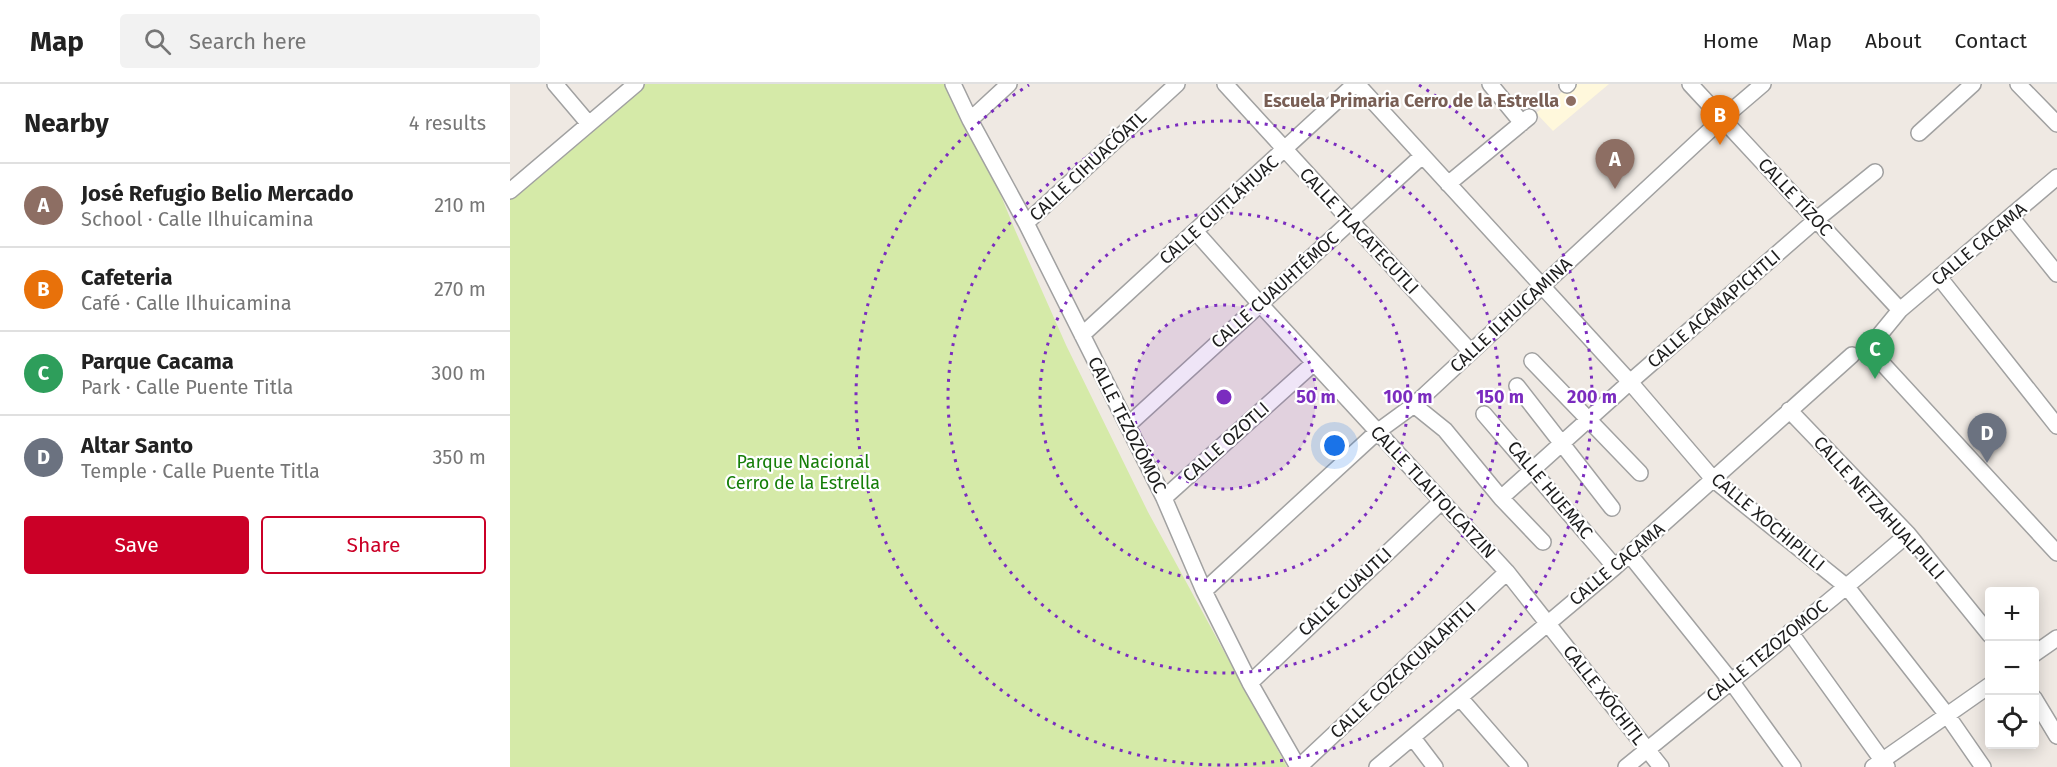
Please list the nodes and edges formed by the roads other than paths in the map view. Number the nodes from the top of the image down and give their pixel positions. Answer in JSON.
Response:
{"nodes":[{"id":1,"x":555,"y":84,"type":"edge"},
{"id":2,"x":636,"y":84,"type":"edge"},
{"id":3,"x":954,"y":84,"type":"edge"},
{"id":4,"x":1009,"y":84,"type":"edge"},
{"id":5,"x":1178,"y":84,"type":"edge"},
{"id":6,"x":1225,"y":84,"type":"edge"},
{"id":7,"x":1356,"y":84,"type":"edge"},
{"id":8,"x":1490,"y":84,"type":"edge"},
{"id":9,"x":1690,"y":84,"type":"edge"},
{"id":10,"x":1763,"y":84,"type":"edge"},
{"id":11,"x":1973,"y":84,"type":"edge"},
{"id":12,"x":2018,"y":84,"type":"edge"},
{"id":13,"x":1722,"y":119,"type":"junction"},
{"id":14,"x":970,"y":120,"type":"junction"},
{"id":15,"x":589,"y":124,"type":"junction"},
{"id":16,"x":2057,"y":124,"type":"edge"},
{"id":17,"x":1919,"y":133,"type":"dead end"},
{"id":18,"x":1284,"y":150,"type":"junction"},
{"id":19,"x":1422,"y":156,"type":"junction"},
{"id":20,"x":1875,"y":172,"type":"dead end"},
{"id":21,"x":2057,"y":177,"type":"edge"},
{"id":22,"x":1448,"y":184,"type":"junction"},
{"id":23,"x":510,"y":191,"type":"edge"},
{"id":24,"x":2011,"y":217,"type":"junction"},
{"id":25,"x":1817,"y":219,"type":"junction"},
{"id":26,"x":1351,"y":220,"type":"junction"},
{"id":27,"x":1026,"y":223,"type":"junction"},
{"id":28,"x":1195,"y":231,"type":"junction"},
{"id":29,"x":2057,"y":274,"type":"edge"},
{"id":30,"x":1940,"y":277,"type":"junction"},
{"id":31,"x":1543,"y":286,"type":"junction"},
{"id":32,"x":1260,"y":304,"type":"junction"},
{"id":33,"x":1900,"y":310,"type":"junction"},
{"id":34,"x":1082,"y":335,"type":"junction"},
{"id":35,"x":1470,"y":351,"type":"junction"},
{"id":36,"x":1852,"y":356,"type":"dead end"},
{"id":37,"x":1532,"y":362,"type":"dead end"},
{"id":38,"x":1314,"y":363,"type":"junction"},
{"id":39,"x":1630,"y":382,"type":"junction"},
{"id":40,"x":1516,"y":386,"type":"dead end"},
{"id":41,"x":1414,"y":405,"type":"junction"},
{"id":42,"x":1789,"y":410,"type":"junction"},
{"id":43,"x":1484,"y":414,"type":"dead end"},
{"id":44,"x":1589,"y":421,"type":"junction"},
{"id":45,"x":1128,"y":425,"type":"junction"},
{"id":46,"x":2057,"y":426,"type":"edge"},
{"id":47,"x":1377,"y":432,"type":"junction"},
{"id":48,"x":1562,"y":445,"type":"junction"},
{"id":49,"x":1533,"y":471,"type":"junction"},
{"id":50,"x":1641,"y":473,"type":"dead end"},
{"id":51,"x":1714,"y":480,"type":"junction"},
{"id":52,"x":1164,"y":498,"type":"junction"},
{"id":53,"x":1502,"y":498,"type":"junction"},
{"id":54,"x":1441,"y":502,"type":"junction"},
{"id":55,"x":1612,"y":508,"type":"dead end"},
{"id":56,"x":1908,"y":534,"type":"junction"},
{"id":57,"x":1543,"y":542,"type":"dead end"},
{"id":58,"x":2057,"y":553,"type":"edge"},
{"id":59,"x":1630,"y":555,"type":"junction"},
{"id":60,"x":1615,"y":567,"type":"junction"},
{"id":61,"x":1507,"y":572,"type":"junction"},
{"id":62,"x":1847,"y":587,"type":"junction"},
{"id":63,"x":1204,"y":591,"type":"junction"},
{"id":64,"x":1548,"y":622,"type":"junction"},
{"id":65,"x":1985,"y":630,"type":"edge"},
{"id":66,"x":1790,"y":632,"type":"junction"},
{"id":67,"x":2057,"y":638,"type":"edge"},
{"id":68,"x":2039,"y":651,"type":"edge"},
{"id":69,"x":1731,"y":681,"type":"junction"},
{"id":70,"x":1250,"y":683,"type":"junction"},
{"id":71,"x":1985,"y":688,"type":"edge"},
{"id":72,"x":1460,"y":698,"type":"junction"},
{"id":73,"x":2039,"y":706,"type":"edge"},
{"id":74,"x":1947,"y":715,"type":"junction"},
{"id":75,"x":2057,"y":736,"type":"edge"},
{"id":76,"x":1413,"y":738,"type":"junction"},
{"id":77,"x":1647,"y":750,"type":"junction"},
{"id":78,"x":1382,"y":765,"type":"edge"},
{"id":79,"x":1881,"y":765,"type":"edge"},
{"id":80,"x":1298,"y":767,"type":"edge"},
{"id":81,"x":1435,"y":767,"type":"edge"},
{"id":82,"x":1520,"y":767,"type":"edge"},
{"id":83,"x":1626,"y":767,"type":"edge"},
{"id":84,"x":1661,"y":767,"type":"edge"},
{"id":85,"x":1792,"y":767,"type":"edge"},
{"id":86,"x":1983,"y":767,"type":"edge"}],
"edges":[{"from":1,"to":15,"type":"street"},
{"from":2,"to":15,"type":"street"},
{"from":3,"to":14,"type":"street","name":"CALLE TEZOZÓMOC"},
{"from":4,"to":14,"type":"street"},
{"from":5,"to":27,"type":"street","name":"CALLE CIHUACÓATL"},
{"from":6,"to":18,"type":"street","name":"CALLE TLACATECUTLI"},
{"from":7,"to":18,"type":"street","name":"CALLE CUITLÁHUAC"},
{"from":7,"to":19,"type":"street","name":"CALLE XOCHIPILLI"},
{"from":8,"to":22,"type":"street"},
{"from":9,"to":13,"type":"street","name":"CALLE TÍZOC"},
{"from":10,"to":13,"type":"street","name":"CALLE ILHUICAMINA"},
{"from":11,"to":17,"type":"street"},
{"from":12,"to":16,"type":"street"},
{"from":13,"to":25,"type":"street","name":"CALLE TÍZOC"},
{"from":13,"to":31,"type":"street","name":"CALLE ILHUICAMINA"},
{"from":14,"to":27,"type":"street","name":"CALLE TEZOZÓMOC"},
{"from":15,"to":23,"type":"street"},
{"from":18,"to":26,"type":"street","name":"CALLE TLACATECUTLI"},
{"from":18,"to":28,"type":"street","name":"CALLE CUITLÁHUAC"},
{"from":19,"to":22,"type":"street","name":"CALLE XOCHIPILLI"},
{"from":19,"to":26,"type":"street","name":"CALLE CUAUHTÉMOC"},
{"from":20,"to":25,"type":"street","name":"CALLE ACAMAPICHTLI"},
{"from":21,"to":24,"type":"street","name":"CALLE CACAMA"},
{"from":22,"to":31,"type":"street","name":"CALLE XOCHIPILLI"},
{"from":24,"to":29,"type":"street"},
{"from":24,"to":30,"type":"street","name":"CALLE CACAMA"},
{"from":25,"to":33,"type":"street","name":"CALLE TÍZOC"},
{"from":25,"to":39,"type":"street","name":"CALLE ACAMAPICHTLI"},
{"from":26,"to":32,"type":"street","name":"CALLE CUAUHTÉMOC"},
{"from":26,"to":35,"type":"street","name":"CALLE TLACATECUTLI"},
{"from":27,"to":34,"type":"street","name":"CALLE TEZOZÓMOC"},
{"from":28,"to":32,"type":"street","name":"CALLE TLALTOLCATZIN"},
{"from":28,"to":34,"type":"street","name":"CALLE CUITLÁHUAC"},
{"from":30,"to":33,"type":"street","name":"CALLE CACAMA"},
{"from":30,"to":46,"type":"street"},
{"from":31,"to":35,"type":"street","name":"CALLE ILHUICAMINA"},
{"from":31,"to":39,"type":"street","name":"CALLE XOCHIPILLI"},
{"from":32,"to":38,"type":"street","name":"CALLE TLALTOLCATZIN"},
{"from":32,"to":45,"type":"street","name":"CALLE CUAUHTÉMOC"},
{"from":33,"to":58,"type":"street","name":"CALLE CACAMA"},
{"from":34,"to":45,"type":"street","name":"CALLE TEZOZÓMOC"},
{"from":35,"to":41,"type":"street","name":"CALLE ILHUICAMINA"},
{"from":36,"to":42,"type":"street","name":"CALLE CACAMA"},
{"from":37,"to":44,"type":"street"},
{"from":38,"to":47,"type":"street","name":"CALLE TLALTOLCATZIN"},
{"from":38,"to":52,"type":"street","name":"CALLE OZOTLI"},
{"from":39,"to":44,"type":"street","name":"CALLE ACAMAPICHTLI"},
{"from":39,"to":51,"type":"street","name":"CALLE XOCHIPILLI"},
{"from":40,"to":48,"type":"street"},
{"from":41,"to":47,"type":"street","name":"CALLE ILHUICAMINA"},
{"from":41,"to":53,"type":"street"},
{"from":42,"to":51,"type":"street","name":"CALLE CACAMA"},
{"from":42,"to":56,"type":"street","name":"CALLE NETZAHUALPILLI"},
{"from":43,"to":49,"type":"street","name":"CALLE HUEMAC"},
{"from":44,"to":48,"type":"street","name":"CALLE ACAMAPICHTLI"},
{"from":44,"to":50,"type":"street"},
{"from":45,"to":52,"type":"street","name":"CALLE TEZOZÓMOC"},
{"from":47,"to":54,"type":"street","name":"CALLE TLALTOLCATZIN"},
{"from":47,"to":63,"type":"street","name":"CALLE ILHUICAMINA"},
{"from":48,"to":49,"type":"street","name":"CALLE ACAMAPICHTLI"},
{"from":48,"to":55,"type":"street"},
{"from":49,"to":53,"type":"street","name":"CALLE ACAMAPICHTLI"},
{"from":49,"to":60,"type":"street","name":"CALLE HUEMAC"},
{"from":51,"to":59,"type":"street","name":"CALLE CACAMA"},
{"from":51,"to":62,"type":"street","name":"CALLE XOCHIPILLI"},
{"from":52,"to":63,"type":"street","name":"CALLE TEZOZÓMOC"},
{"from":53,"to":57,"type":"street"},
{"from":54,"to":61,"type":"street","name":"CALLE TLALTOLCATZIN"},
{"from":54,"to":70,"type":"street","name":"CALLE CUAUTLI"},
{"from":56,"to":62,"type":"street","name":"CALLE TEZOZOMOC"},
{"from":56,"to":65,"type":"street","name":"CALLE NETZAHUALPILLI"},
{"from":59,"to":60,"type":"street","name":"CALLE CACAMA"},
{"from":59,"to":69,"type":"street"},
{"from":60,"to":64,"type":"street","name":"CALLE CACAMA"},
{"from":61,"to":64,"type":"street","name":"CALLE TLALTOLCATZIN"},
{"from":61,"to":80,"type":"street","name":"CALLE COZCACUALAHTLI"},
{"from":62,"to":66,"type":"street","name":"CALLE TEZOZOMOC"},
{"from":62,"to":74,"type":"street","name":"CALLE XOCHIPILLI"},
{"from":63,"to":70,"type":"street","name":"CALLE TEZOZÓMOC"},
{"from":64,"to":72,"type":"street","name":"CALLE CACAMA"},
{"from":64,"to":77,"type":"street","name":"CALLE XÓCHITL"},
{"from":66,"to":69,"type":"street","name":"CALLE TEZOZOMOC"},
{"from":66,"to":79,"type":"street"},
{"from":67,"to":68,"type":"street"},
{"from":69,"to":77,"type":"street","name":"CALLE TEZOZOMOC"},
{"from":69,"to":85,"type":"street"},
{"from":70,"to":80,"type":"street","name":"CALLE TEZOZÓMOC"},
{"from":71,"to":74,"type":"street"},
{"from":72,"to":76,"type":"street","name":"CALLE CACAMA"},
{"from":72,"to":82,"type":"street"},
{"from":73,"to":75,"type":"street"},
{"from":74,"to":79,"type":"street"},
{"from":74,"to":86,"type":"street","name":"CALLE XOCHIPILLI"},
{"from":76,"to":78,"type":"street","name":"CALLE CACAMA"},
{"from":76,"to":81,"type":"street"},
{"from":77,"to":83,"type":"street","name":"CALLE TEZOZOMOC"},
{"from":77,"to":84,"type":"street","name":"CALLE XÓCHITL"}]}
